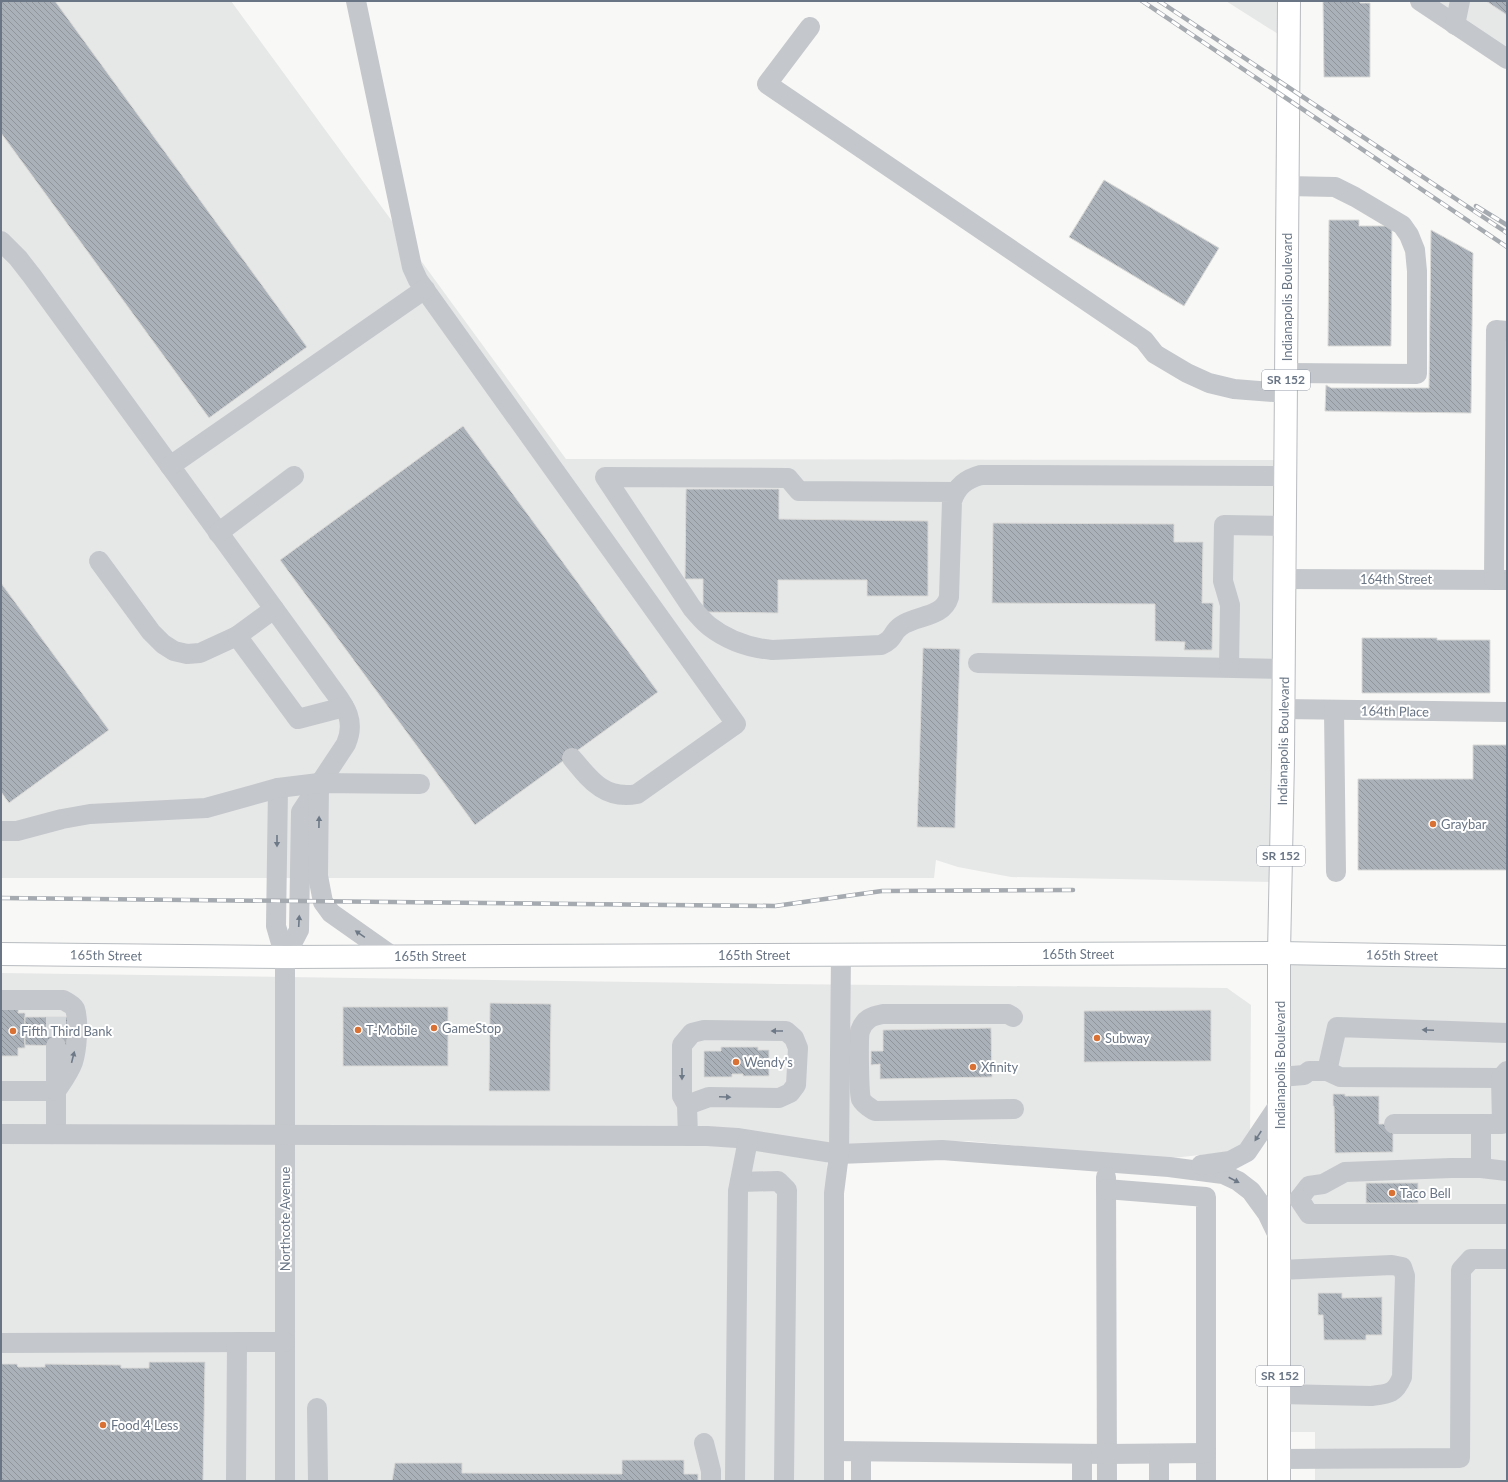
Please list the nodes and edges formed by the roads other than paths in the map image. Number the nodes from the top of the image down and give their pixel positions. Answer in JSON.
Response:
{"nodes":[{"id":1,"x":356,"y":1,"type":"edge"},
{"id":2,"x":1289,"y":1,"type":"edge"},
{"id":3,"x":1420,"y":1,"type":"edge"},
{"id":4,"x":1460,"y":1,"type":"edge"},
{"id":5,"x":1455,"y":24,"type":"junction"},
{"id":6,"x":810,"y":27,"type":"dead end"},
{"id":7,"x":1507,"y":59,"type":"edge"},
{"id":8,"x":1288,"y":186,"type":"junction"},
{"id":9,"x":1,"y":241,"type":"edge"},
{"id":10,"x":425,"y":289,"type":"junction"},
{"id":11,"x":1507,"y":331,"type":"edge"},
{"id":12,"x":1286,"y":383,"type":"junction"},
{"id":13,"x":170,"y":466,"type":"junction"},
{"id":14,"x":294,"y":476,"type":"dead end"},
{"id":15,"x":1285,"y":476,"type":"junction"},
{"id":16,"x":955,"y":492,"type":"junction"},
{"id":17,"x":1285,"y":526,"type":"junction"},
{"id":18,"x":218,"y":533,"type":"junction"},
{"id":19,"x":99,"y":561,"type":"dead end"},
{"id":20,"x":1284,"y":579,"type":"junction"},
{"id":21,"x":1501,"y":580,"type":"edge"},
{"id":22,"x":274,"y":609,"type":"junction"},
{"id":23,"x":237,"y":636,"type":"junction"},
{"id":24,"x":978,"y":663,"type":"dead end"},
{"id":25,"x":1229,"y":667,"type":"junction"},
{"id":26,"x":1284,"y":668,"type":"junction"},
{"id":27,"x":344,"y":707,"type":"junction"},
{"id":28,"x":1283,"y":709,"type":"junction"},
{"id":29,"x":1334,"y":710,"type":"junction"},
{"id":30,"x":1507,"y":712,"type":"edge"},
{"id":31,"x":572,"y":758,"type":"dead end"},
{"id":32,"x":319,"y":783,"type":"junction"},
{"id":33,"x":420,"y":784,"type":"dead end"},
{"id":34,"x":278,"y":788,"type":"junction"},
{"id":35,"x":1,"y":831,"type":"edge"},
{"id":36,"x":1336,"y":872,"type":"dead end"},
{"id":37,"x":1279,"y":952,"type":"junction"},
{"id":38,"x":1,"y":954,"type":"edge"},
{"id":39,"x":841,"y":954,"type":"junction"},
{"id":40,"x":392,"y":956,"type":"junction"},
{"id":41,"x":285,"y":957,"type":"junction"},
{"id":42,"x":1507,"y":958,"type":"edge"},
{"id":43,"x":1,"y":1000,"type":"edge"},
{"id":44,"x":1013,"y":1017,"type":"dead end"},
{"id":45,"x":1507,"y":1032,"type":"edge"},
{"id":46,"x":56,"y":1046,"type":"tunnel mouth"},
{"id":47,"x":1333,"y":1074,"type":"junction"},
{"id":48,"x":1504,"y":1075,"type":"edge"},
{"id":49,"x":1280,"y":1076,"type":"junction"},
{"id":50,"x":1,"y":1091,"type":"edge"},
{"id":51,"x":56,"y":1091,"type":"junction"},
{"id":52,"x":1280,"y":1103,"type":"junction"},
{"id":53,"x":687,"y":1105,"type":"junction"},
{"id":54,"x":1014,"y":1108,"type":"dead end"},
{"id":55,"x":1394,"y":1124,"type":"dead end"},
{"id":56,"x":1480,"y":1124,"type":"junction"},
{"id":57,"x":1,"y":1134,"type":"edge"},
{"id":58,"x":56,"y":1134,"type":"junction"},
{"id":59,"x":285,"y":1135,"type":"junction"},
{"id":60,"x":688,"y":1136,"type":"junction"},
{"id":61,"x":748,"y":1140,"type":"junction"},
{"id":62,"x":839,"y":1154,"type":"junction"},
{"id":63,"x":1106,"y":1162,"type":"junction"},
{"id":64,"x":1169,"y":1167,"type":"junction"},
{"id":65,"x":1481,"y":1168,"type":"junction"},
{"id":66,"x":1507,"y":1171,"type":"edge"},
{"id":67,"x":740,"y":1182,"type":"junction"},
{"id":68,"x":1106,"y":1189,"type":"junction"},
{"id":69,"x":1290,"y":1200,"type":"junction"},
{"id":70,"x":1507,"y":1214,"type":"edge"},
{"id":71,"x":1280,"y":1240,"type":"junction"},
{"id":72,"x":1507,"y":1259,"type":"edge"},
{"id":73,"x":1280,"y":1270,"type":"junction"},
{"id":74,"x":237,"y":1342,"type":"junction"},
{"id":75,"x":285,"y":1342,"type":"junction"},
{"id":76,"x":1,"y":1343,"type":"edge"},
{"id":77,"x":1280,"y":1394,"type":"junction"},
{"id":78,"x":317,"y":1408,"type":"dead end"},
{"id":79,"x":704,"y":1443,"type":"dead end"},
{"id":80,"x":834,"y":1451,"type":"junction"},
{"id":81,"x":861,"y":1452,"type":"junction"},
{"id":82,"x":1206,"y":1453,"type":"junction"},
{"id":83,"x":1082,"y":1454,"type":"junction"},
{"id":84,"x":1107,"y":1454,"type":"junction"},
{"id":85,"x":1159,"y":1454,"type":"junction"},
{"id":86,"x":1280,"y":1459,"type":"junction"},
{"id":87,"x":236,"y":1481,"type":"edge"},
{"id":88,"x":285,"y":1481,"type":"edge"},
{"id":89,"x":318,"y":1481,"type":"edge"},
{"id":90,"x":711,"y":1481,"type":"edge"},
{"id":91,"x":735,"y":1481,"type":"edge"},
{"id":92,"x":784,"y":1481,"type":"edge"},
{"id":93,"x":834,"y":1481,"type":"edge"},
{"id":94,"x":861,"y":1481,"type":"edge"},
{"id":95,"x":1082,"y":1481,"type":"edge"},
{"id":96,"x":1107,"y":1481,"type":"edge"},
{"id":97,"x":1159,"y":1481,"type":"edge"},
{"id":98,"x":1206,"y":1481,"type":"edge"},
{"id":99,"x":1280,"y":1481,"type":"edge"}],
"edges":[{"from":1,"to":10,"type":"street"},
{"from":2,"to":8,"type":"main road","name":"Indianapolis Boulevard","number":"SR 152"},
{"from":3,"to":5,"type":"street"},
{"from":4,"to":5,"type":"street"},
{"from":5,"to":7,"type":"street"},
{"from":6,"to":12,"type":"street"},
{"from":8,"to":12,"type":"main road","name":"Indianapolis Boulevard","number":"SR 152"},
{"from":8,"to":12,"type":"street"},
{"from":9,"to":13,"type":"street"},
{"from":10,"to":13,"type":"street"},
{"from":10,"to":31,"type":"street"},
{"from":11,"to":21,"type":"street"},
{"from":12,"to":15,"type":"main road","name":"Indianapolis Boulevard","number":"SR 152"},
{"from":13,"to":18,"type":"street"},
{"from":14,"to":18,"type":"street"},
{"from":15,"to":16,"type":"street"},
{"from":15,"to":17,"type":"main road","name":"Indianapolis Boulevard","number":"SR 152"},
{"from":16,"to":16,"type":"street"},
{"from":17,"to":20,"type":"main road","name":"Indianapolis Boulevard","number":"SR 152"},
{"from":17,"to":25,"type":"street"},
{"from":18,"to":22,"type":"street"},
{"from":19,"to":23,"type":"street"},
{"from":20,"to":21,"type":"street","name":"164th Street"},
{"from":20,"to":26,"type":"main road","name":"Indianapolis Boulevard","number":"SR 152"},
{"from":22,"to":23,"type":"street"},
{"from":22,"to":27,"type":"street"},
{"from":23,"to":27,"type":"street"},
{"from":24,"to":25,"type":"street"},
{"from":25,"to":26,"type":"street"},
{"from":26,"to":28,"type":"main road","name":"Indianapolis Boulevard","number":"SR 152"},
{"from":27,"to":32,"type":"street"},
{"from":28,"to":29,"type":"street","name":"164th Place"},
{"from":28,"to":37,"type":"main road","name":"Indianapolis Boulevard","number":"SR 152"},
{"from":29,"to":30,"type":"street","name":"164th Place"},
{"from":29,"to":36,"type":"street"},
{"from":32,"to":33,"type":"street"},
{"from":32,"to":34,"type":"street"},
{"from":40,"to":32,"type":"street","one_way":true},
{"from":41,"to":32,"type":"street","one_way":true},
{"from":34,"to":35,"type":"street"},
{"from":34,"to":41,"type":"street","one_way":true},
{"from":37,"to":39,"type":"main road","name":"165th Street"},
{"from":37,"to":42,"type":"main road","name":"165th Street"},
{"from":37,"to":49,"type":"main road","name":"Indianapolis Boulevard","number":"SR 152"},
{"from":38,"to":41,"type":"main road","name":"165th Street"},
{"from":39,"to":40,"type":"main road","name":"165th Street"},
{"from":39,"to":62,"type":"street"},
{"from":40,"to":41,"type":"main road","name":"165th Street"},
{"from":41,"to":59,"type":"street","name":"Northcote Avenue"},
{"from":51,"to":43,"type":"street","one_way":true},
{"from":44,"to":54,"type":"street"},
{"from":45,"to":47,"type":"street","one_way":true},
{"from":46,"to":51,"type":"street"},
{"from":47,"to":48,"type":"street"},
{"from":47,"to":49,"type":"street"},
{"from":48,"to":56,"type":"street"},
{"from":49,"to":52,"type":"main road","name":"Indianapolis Boulevard","number":"SR 152"},
{"from":50,"to":51,"type":"street"},
{"from":51,"to":58,"type":"street"},
{"from":52,"to":64,"type":"street","one_way":true},
{"from":52,"to":69,"type":"main road","name":"Indianapolis Boulevard","number":"SR 152"},
{"from":53,"to":53,"type":"street","one_way":true},
{"from":53,"to":60,"type":"street"},
{"from":55,"to":56,"type":"street"},
{"from":56,"to":65,"type":"street"},
{"from":57,"to":58,"type":"street"},
{"from":58,"to":59,"type":"street"},
{"from":59,"to":60,"type":"street"},
{"from":59,"to":75,"type":"street","name":"Northcote Avenue"},
{"from":60,"to":61,"type":"street"},
{"from":61,"to":62,"type":"street"},
{"from":61,"to":67,"type":"street"},
{"from":62,"to":63,"type":"street"},
{"from":62,"to":80,"type":"street"},
{"from":63,"to":64,"type":"street"},
{"from":63,"to":68,"type":"street"},
{"from":64,"to":71,"type":"street","one_way":true},
{"from":65,"to":66,"type":"street"},
{"from":65,"to":69,"type":"street"},
{"from":67,"to":91,"type":"street"},
{"from":67,"to":92,"type":"street"},
{"from":68,"to":82,"type":"street"},
{"from":68,"to":84,"type":"street"},
{"from":69,"to":70,"type":"street"},
{"from":69,"to":71,"type":"main road","name":"Indianapolis Boulevard","number":"SR 152"},
{"from":71,"to":73,"type":"main road","name":"Indianapolis Boulevard","number":"SR 152"},
{"from":72,"to":86,"type":"street"},
{"from":73,"to":77,"type":"main road","name":"Indianapolis Boulevard","number":"SR 152"},
{"from":73,"to":77,"type":"street"},
{"from":74,"to":75,"type":"street"},
{"from":74,"to":76,"type":"street"},
{"from":74,"to":87,"type":"street"},
{"from":75,"to":88,"type":"street","name":"Northcote Avenue"},
{"from":77,"to":86,"type":"main road","name":"Indianapolis Boulevard","number":"SR 152"},
{"from":78,"to":89,"type":"street"},
{"from":79,"to":90,"type":"street"},
{"from":80,"to":81,"type":"street"},
{"from":80,"to":93,"type":"street"},
{"from":81,"to":83,"type":"street"},
{"from":81,"to":94,"type":"street"},
{"from":82,"to":85,"type":"street"},
{"from":82,"to":98,"type":"street"},
{"from":83,"to":84,"type":"street"},
{"from":83,"to":95,"type":"street"},
{"from":84,"to":85,"type":"street"},
{"from":84,"to":96,"type":"street"},
{"from":85,"to":97,"type":"street"},
{"from":86,"to":99,"type":"main road","name":"Indianapolis Boulevard","number":"SR 152"}]}
